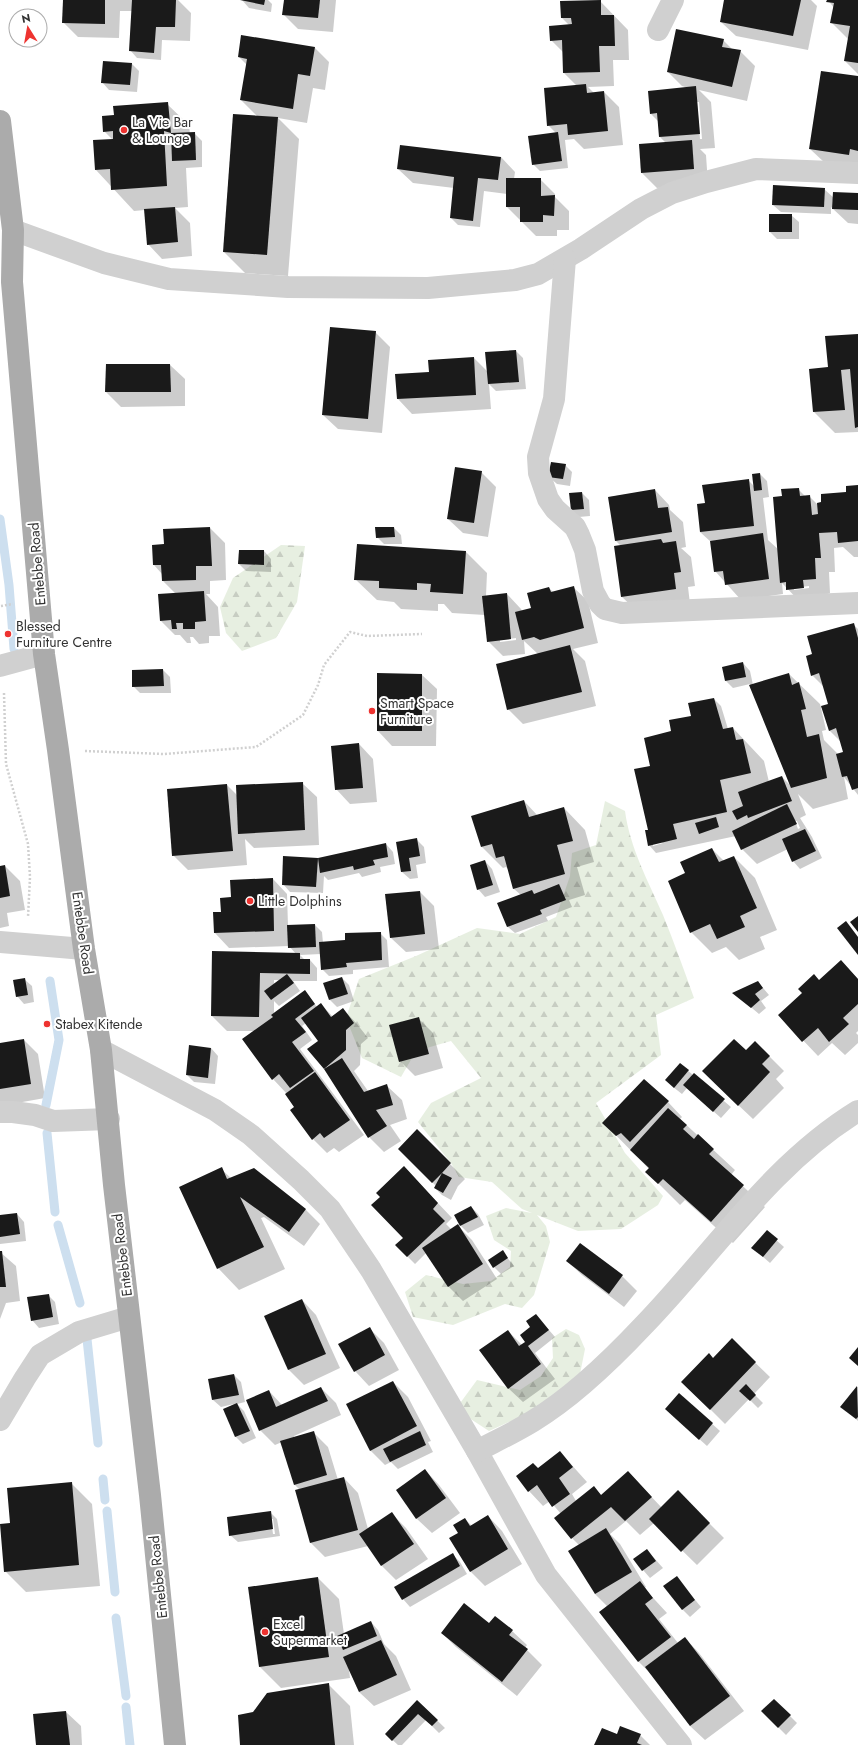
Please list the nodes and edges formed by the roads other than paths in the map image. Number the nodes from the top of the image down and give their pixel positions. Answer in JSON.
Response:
{"nodes":[{"id":1,"x":674,"y":0,"type":"edge"},
{"id":2,"x":658,"y":30,"type":"dead end"},
{"id":3,"x":0,"y":121,"type":"edge"},
{"id":4,"x":858,"y":173,"type":"edge"},
{"id":5,"x":13,"y":230,"type":"junction"},
{"id":6,"x":565,"y":259,"type":"junction"},
{"id":7,"x":6,"y":283,"type":"edge"},
{"id":8,"x":858,"y":603,"type":"edge"},
{"id":9,"x":44,"y":654,"type":"junction"},
{"id":10,"x":5,"y":665,"type":"edge"},
{"id":11,"x":0,"y":942,"type":"edge"},
{"id":12,"x":84,"y":949,"type":"junction"},
{"id":13,"x":101,"y":1050,"type":"junction"},
{"id":14,"x":858,"y":1111,"type":"edge"},
{"id":15,"x":0,"y":1112,"type":"edge"},
{"id":16,"x":109,"y":1119,"type":"junction"},
{"id":17,"x":129,"y":1317,"type":"junction"},
{"id":18,"x":0,"y":1420,"type":"edge"},
{"id":19,"x":477,"y":1451,"type":"junction"},
{"id":20,"x":175,"y":1745,"type":"edge"},
{"id":21,"x":681,"y":1745,"type":"edge"}],
"edges":[{"from":1,"to":2,"type":"street"},
{"from":3,"to":5,"type":"main road","name":"Entebbe Road"},
{"from":4,"to":6,"type":"street"},
{"from":5,"to":6,"type":"street"},
{"from":5,"to":7,"type":"main road","name":"Entebbe Road"},
{"from":6,"to":8,"type":"street"},
{"from":7,"to":9,"type":"main road","name":"Entebbe Road"},
{"from":9,"to":10,"type":"street"},
{"from":9,"to":12,"type":"main road","name":"Entebbe Road"},
{"from":11,"to":12,"type":"street"},
{"from":12,"to":13,"type":"main road","name":"Entebbe Road"},
{"from":13,"to":16,"type":"main road","name":"Entebbe Road"},
{"from":13,"to":19,"type":"street"},
{"from":14,"to":19,"type":"street"},
{"from":15,"to":16,"type":"street"},
{"from":16,"to":17,"type":"main road","name":"Entebbe Road"},
{"from":17,"to":18,"type":"street"},
{"from":17,"to":20,"type":"main road","name":"Entebbe Road"},
{"from":19,"to":21,"type":"street"}]}
